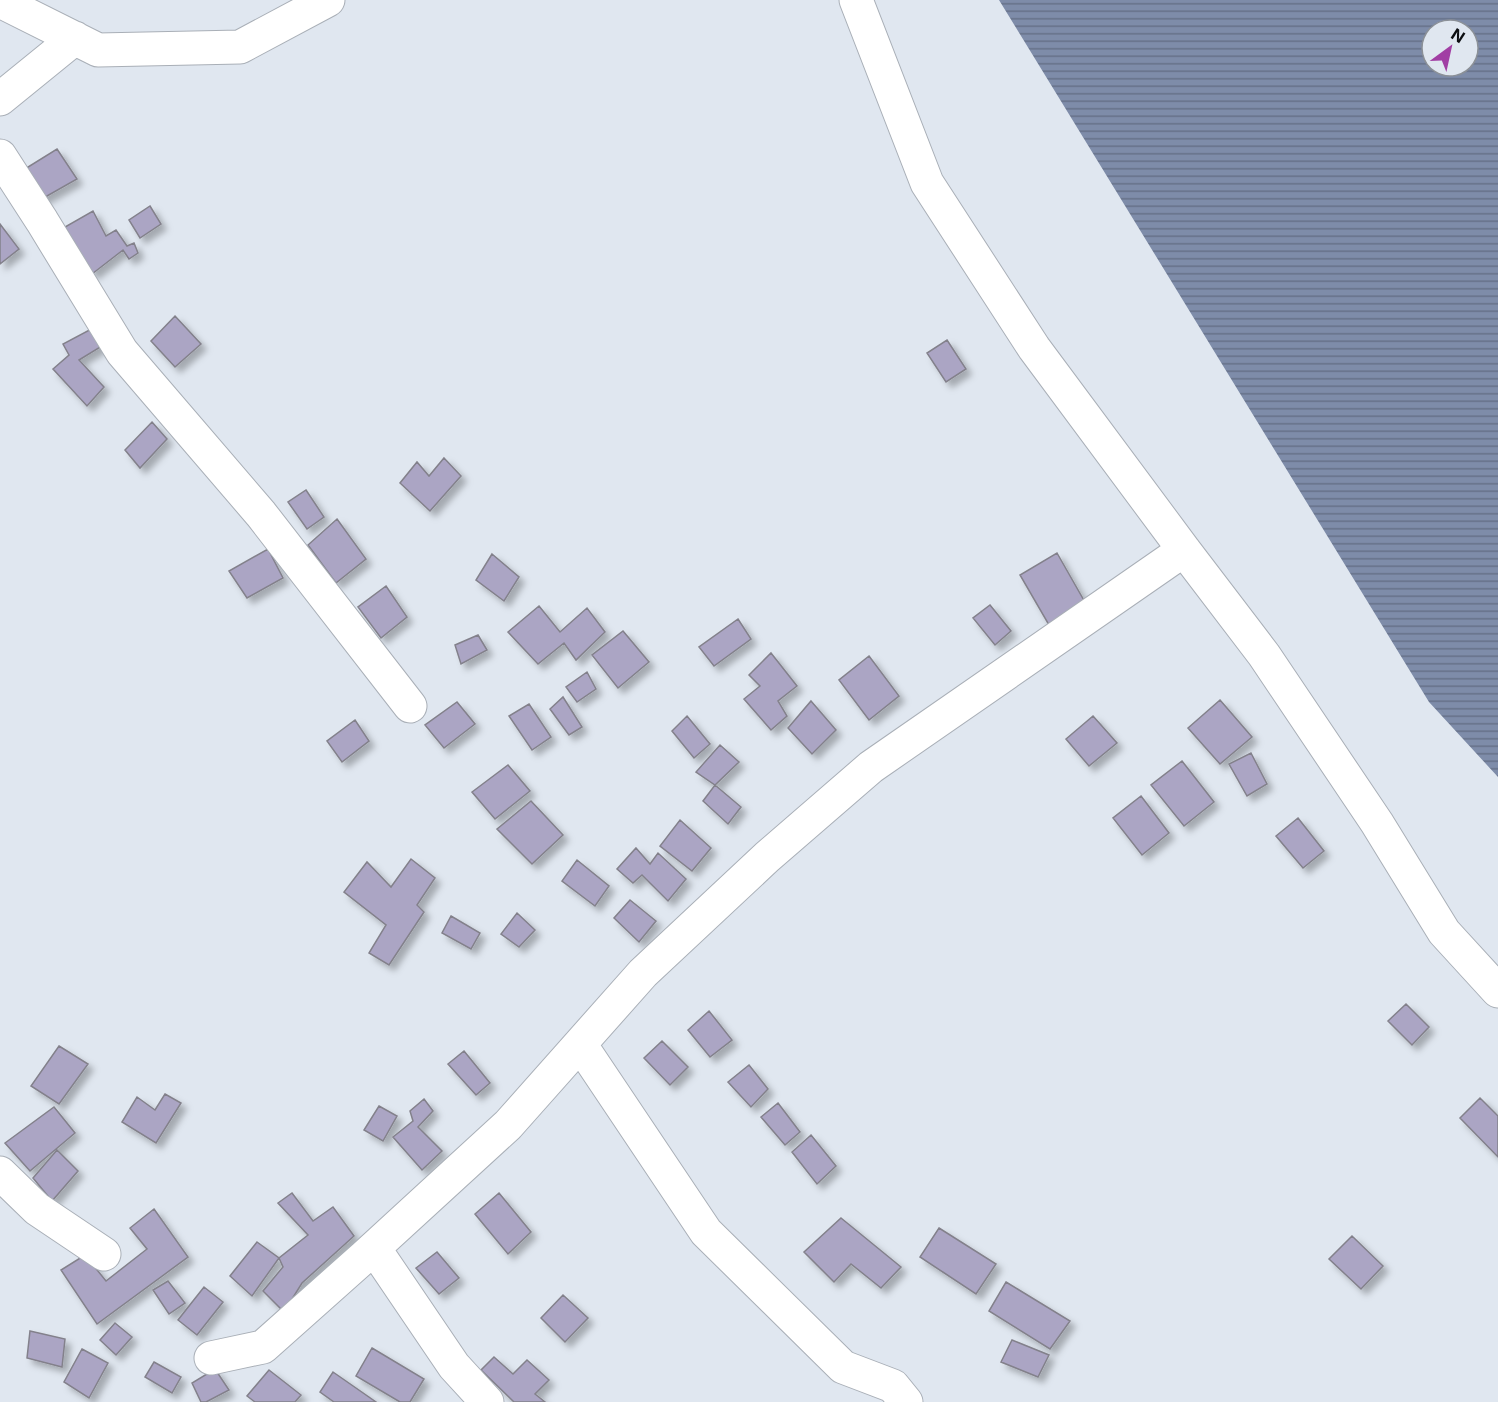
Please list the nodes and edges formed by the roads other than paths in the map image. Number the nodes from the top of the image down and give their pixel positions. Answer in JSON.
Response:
{"nodes":[{"id":1,"x":328,"y":0,"type":"edge"},
{"id":2,"x":856,"y":0,"type":"edge"},
{"id":3,"x":0,"y":1,"type":"edge"},
{"id":4,"x":75,"y":38,"type":"junction"},
{"id":5,"x":0,"y":99,"type":"edge"},
{"id":6,"x":0,"y":156,"type":"edge"},
{"id":7,"x":1184,"y":550,"type":"junction"},
{"id":8,"x":410,"y":706,"type":"dead end"},
{"id":9,"x":1498,"y":992,"type":"edge"},
{"id":10,"x":580,"y":1044,"type":"junction"},
{"id":11,"x":0,"y":1173,"type":"edge"},
{"id":12,"x":374,"y":1248,"type":"junction"},
{"id":13,"x":104,"y":1254,"type":"dead end"},
{"id":14,"x":211,"y":1358,"type":"dead end"},
{"id":15,"x":487,"y":1402,"type":"edge"},
{"id":16,"x":906,"y":1402,"type":"edge"}],
"edges":[{"from":1,"to":4,"type":"street"},
{"from":2,"to":7,"type":"street"},
{"from":3,"to":4,"type":"street"},
{"from":4,"to":5,"type":"street"},
{"from":6,"to":8,"type":"street"},
{"from":7,"to":9,"type":"street"},
{"from":7,"to":10,"type":"street"},
{"from":10,"to":12,"type":"street"},
{"from":10,"to":16,"type":"street"},
{"from":11,"to":13,"type":"street"},
{"from":12,"to":14,"type":"street"},
{"from":12,"to":15,"type":"street"}]}
